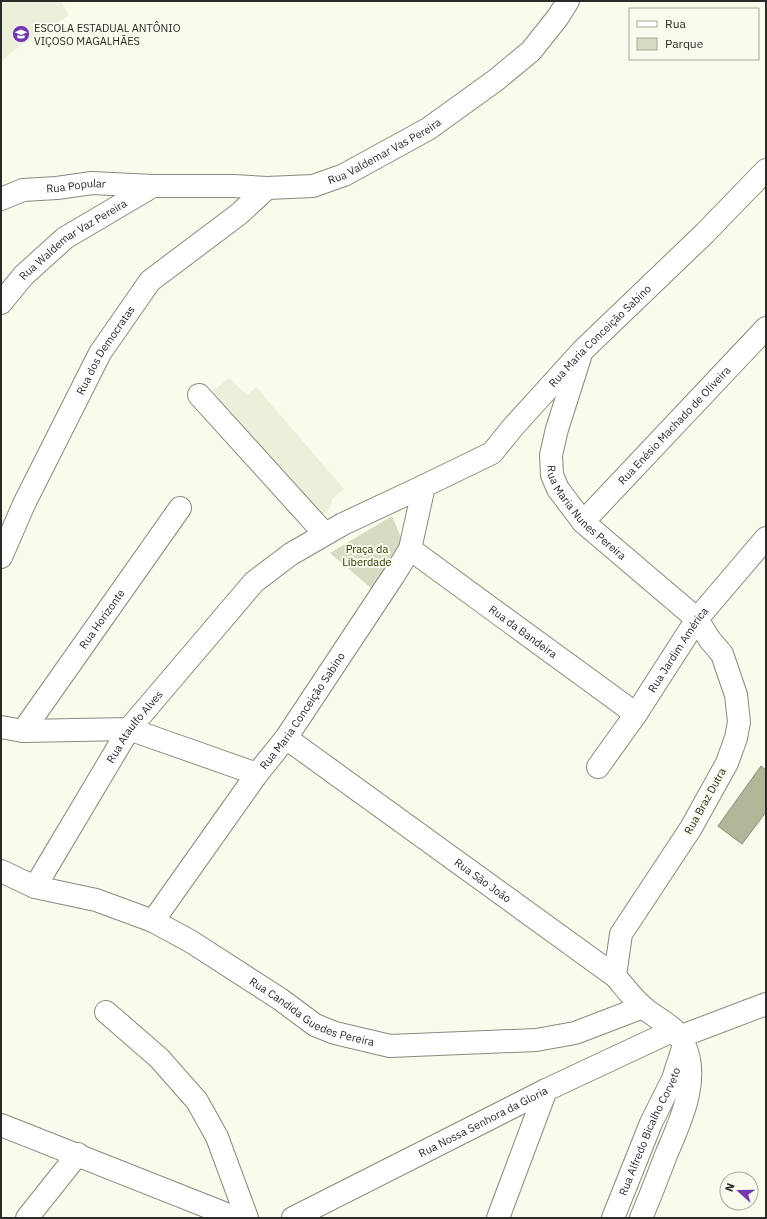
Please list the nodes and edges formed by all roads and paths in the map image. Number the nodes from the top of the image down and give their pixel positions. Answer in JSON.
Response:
{"nodes":[{"id":1,"x":568,"y":1,"type":"edge"},
{"id":2,"x":766,"y":170,"type":"edge"},
{"id":3,"x":153,"y":186,"type":"junction"},
{"id":4,"x":267,"y":188,"type":"junction"},
{"id":5,"x":1,"y":199,"type":"edge"},
{"id":6,"x":1,"y":304,"type":"edge"},
{"id":7,"x":766,"y":328,"type":"edge"},
{"id":8,"x":582,"y":351,"type":"junction"},
{"id":9,"x":200,"y":395,"type":"dead end"},
{"id":10,"x":424,"y":486,"type":"junction"},
{"id":11,"x":180,"y":508,"type":"dead end"},
{"id":12,"x":583,"y":522,"type":"junction"},
{"id":13,"x":325,"y":534,"type":"junction"},
{"id":14,"x":766,"y":538,"type":"edge"},
{"id":15,"x":410,"y":549,"type":"junction"},
{"id":16,"x":1,"y":557,"type":"edge"},
{"id":17,"x":254,"y":582,"type":"joint"},
{"id":18,"x":697,"y":619,"type":"junction"},
{"id":19,"x":636,"y":714,"type":"junction"},
{"id":20,"x":1,"y":727,"type":"edge"},
{"id":21,"x":129,"y":729,"type":"junction"},
{"id":22,"x":23,"y":731,"type":"junction"},
{"id":23,"x":286,"y":738,"type":"junction"},
{"id":24,"x":598,"y":767,"type":"dead end"},
{"id":25,"x":256,"y":774,"type":"junction"},
{"id":26,"x":1,"y":871,"type":"edge"},
{"id":27,"x":35,"y":887,"type":"junction"},
{"id":28,"x":153,"y":921,"type":"junction"},
{"id":29,"x":615,"y":976,"type":"junction"},
{"id":30,"x":766,"y":1004,"type":"edge"},
{"id":31,"x":643,"y":1007,"type":"junction"},
{"id":32,"x":106,"y":1012,"type":"dead end"},
{"id":33,"x":679,"y":1037,"type":"junction"},
{"id":34,"x":546,"y":1090,"type":"junction"},
{"id":35,"x":1,"y":1125,"type":"edge"},
{"id":36,"x":78,"y":1154,"type":"junction"},
{"id":37,"x":27,"y":1218,"type":"edge"},
{"id":38,"x":236,"y":1218,"type":"edge"},
{"id":39,"x":247,"y":1218,"type":"edge"},
{"id":40,"x":294,"y":1218,"type":"edge"},
{"id":41,"x":498,"y":1218,"type":"edge"},
{"id":42,"x":613,"y":1218,"type":"edge"},
{"id":43,"x":641,"y":1218,"type":"edge"}],
"edges":[{"from":1,"to":4,"type":"street","name":"Rua Valdemar Vas Pereira"},
{"from":2,"to":8,"type":"street","name":"Rua Maria Conceição Sabino"},
{"from":3,"to":4,"type":"street","name":"Rua Valdemar Vas Pereira"},
{"from":3,"to":5,"type":"street","name":"Rua Popular"},
{"from":3,"to":6,"type":"street","name":"Rua Waldemar Vaz Pereira"},
{"from":4,"to":16,"type":"street","name":"Rua dos Democratas"},
{"from":7,"to":12,"type":"street","name":"Rua Enésio Machado de Oliveira"},
{"from":8,"to":10,"type":"street","name":"Rua Maria Conceição Sabino"},
{"from":8,"to":12,"type":"street","name":"Rua Maria Nunes Pereira"},
{"from":9,"to":13,"type":"street"},
{"from":10,"to":13,"type":"street","name":"Rua Maria Conceição Sabino"},
{"from":10,"to":15,"type":"street","name":"Rua Maria Conceição Sabino"},
{"from":11,"to":22,"type":"street","name":"Rua Horizonte"},
{"from":12,"to":18,"type":"street","name":"Rua Maria Nunes Pereira"},
{"from":13,"to":17,"type":"street","name":"Rua Maria Conceição Sabino"},
{"from":14,"to":18,"type":"street","name":"Rua Jardim América"},
{"from":15,"to":19,"type":"street","name":"Rua da Bandeira"},
{"from":15,"to":23,"type":"street","name":"Rua Maria Conceição Sabino"},
{"from":17,"to":21,"type":"street","name":"Rua Ataulfo Alves"},
{"from":18,"to":19,"type":"street","name":"Rua Jardim América"},
{"from":18,"to":29,"type":"street","name":"Rua Braz Dutra"},
{"from":19,"to":24,"type":"street","name":"Rua Jardim América"},
{"from":20,"to":22,"type":"street"},
{"from":21,"to":22,"type":"street"},
{"from":21,"to":25,"type":"street"},
{"from":21,"to":27,"type":"street","name":"Rua Ataulfo Alves"},
{"from":23,"to":25,"type":"street","name":"Rua Maria Conceição Sabino"},
{"from":23,"to":29,"type":"street","name":"Rua São João"},
{"from":25,"to":28,"type":"street","name":"Rua Maria Conceição Sabino"},
{"from":26,"to":27,"type":"street","name":"Rua Candida Guedes Pereira"},
{"from":27,"to":28,"type":"street","name":"Rua Candida Guedes Pereira"},
{"from":28,"to":31,"type":"street","name":"Rua Candida Guedes Pereira"},
{"from":29,"to":31,"type":"street","name":"Rua São João"},
{"from":30,"to":33,"type":"street","name":"Rua Nossa Senhora da Gloria"},
{"from":31,"to":33,"type":"street","name":"Rua São João"},
{"from":32,"to":39,"type":"street"},
{"from":33,"to":34,"type":"street","name":"Rua Nossa Senhora da Gloria"},
{"from":33,"to":42,"type":"street","name":"Rua Alfredo Bicalho Corveto"},
{"from":33,"to":43,"type":"street","name":"Rua Alfredo Bicalho Corveto"},
{"from":34,"to":40,"type":"street","name":"Rua Nossa Senhora da Gloria"},
{"from":34,"to":41,"type":"street"},
{"from":35,"to":36,"type":"street"},
{"from":36,"to":37,"type":"street"},
{"from":36,"to":38,"type":"street"}]}
